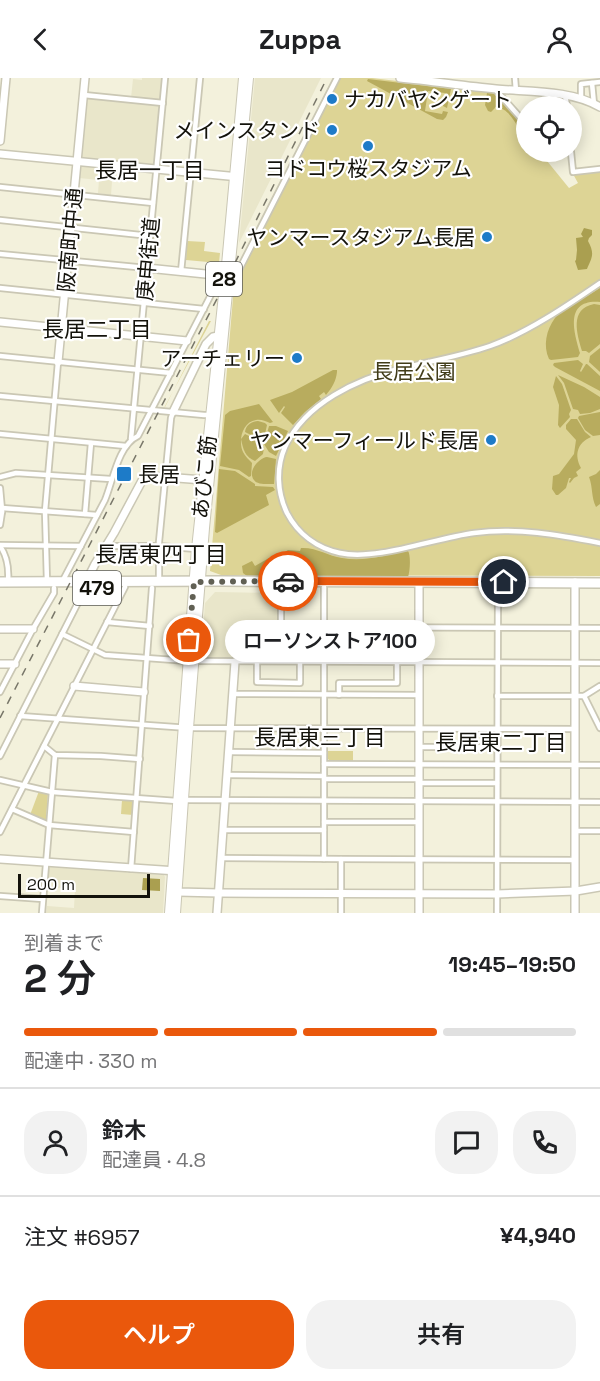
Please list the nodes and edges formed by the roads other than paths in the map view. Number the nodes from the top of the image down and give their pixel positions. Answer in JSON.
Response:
{"nodes":[{"id":1,"x":6,"y":78,"type":"edge"},
{"id":2,"x":86,"y":78,"type":"edge"},
{"id":3,"x":165,"y":78,"type":"edge"},
{"id":4,"x":200,"y":78,"type":"edge"},
{"id":5,"x":243,"y":78,"type":"edge"},
{"id":6,"x":249,"y":78,"type":"edge"},
{"id":7,"x":337,"y":78,"type":"edge"},
{"id":8,"x":400,"y":78,"type":"edge"},
{"id":9,"x":515,"y":78,"type":"edge"},
{"id":10,"x":421,"y":79,"type":"edge"},
{"id":11,"x":458,"y":81,"type":"edge"},
{"id":12,"x":600,"y":82,"type":"edge"},
{"id":13,"x":592,"y":83,"type":"junction"},
{"id":14,"x":3,"y":87,"type":"edge"},
{"id":15,"x":495,"y":89,"type":"junction"},
{"id":16,"x":516,"y":91,"type":"junction"},
{"id":17,"x":84,"y":95,"type":"junction"},
{"id":18,"x":565,"y":95,"type":"joint"},
{"id":19,"x":569,"y":96,"type":"edge"},
{"id":20,"x":581,"y":96,"type":"edge"},
{"id":21,"x":582,"y":99,"type":"edge"},
{"id":22,"x":163,"y":103,"type":"junction"},
{"id":23,"x":597,"y":106,"type":"edge"},
{"id":24,"x":516,"y":113,"type":"edge"},
{"id":25,"x":0,"y":141,"type":"edge"},
{"id":26,"x":0,"y":154,"type":"edge"},
{"id":27,"x":77,"y":161,"type":"junction"},
{"id":28,"x":572,"y":162,"type":"edge"},
{"id":29,"x":157,"y":169,"type":"junction"},
{"id":30,"x":600,"y":169,"type":"edge"},
{"id":31,"x":191,"y":173,"type":"junction"},
{"id":32,"x":236,"y":177,"type":"junction"},
{"id":33,"x":0,"y":187,"type":"edge"},
{"id":34,"x":74,"y":195,"type":"junction"},
{"id":35,"x":153,"y":203,"type":"junction"},
{"id":36,"x":0,"y":220,"type":"edge"},
{"id":37,"x":72,"y":227,"type":"junction"},
{"id":38,"x":150,"y":236,"type":"junction"},
{"id":39,"x":0,"y":254,"type":"edge"},
{"id":40,"x":68,"y":261,"type":"junction"},
{"id":41,"x":147,"y":268,"type":"junction"},
{"id":42,"x":235,"y":270,"type":"dead end"},
{"id":43,"x":181,"y":272,"type":"junction"},
{"id":44,"x":225,"y":276,"type":"junction"},
{"id":45,"x":600,"y":283,"type":"edge"},
{"id":46,"x":0,"y":288,"type":"edge"},
{"id":47,"x":223,"y":288,"type":"junction"},
{"id":48,"x":65,"y":295,"type":"junction"},
{"id":49,"x":144,"y":302,"type":"junction"},
{"id":50,"x":204,"y":309,"type":"junction"},
{"id":51,"x":0,"y":322,"type":"edge"},
{"id":52,"x":62,"y":328,"type":"junction"},
{"id":53,"x":141,"y":336,"type":"junction"},
{"id":54,"x":218,"y":336,"type":"junction"},
{"id":55,"x":188,"y":341,"type":"junction"},
{"id":56,"x":0,"y":356,"type":"edge"},
{"id":57,"x":58,"y":362,"type":"junction"},
{"id":58,"x":138,"y":369,"type":"junction"},
{"id":59,"x":171,"y":373,"type":"junction"},
{"id":60,"x":0,"y":396,"type":"edge"},
{"id":61,"x":55,"y":401,"type":"junction"},
{"id":62,"x":134,"y":408,"type":"junction"},
{"id":63,"x":217,"y":408,"type":"junction"},
{"id":64,"x":151,"y":410,"type":"junction"},
{"id":65,"x":173,"y":412,"type":"junction"},
{"id":66,"x":210,"y":415,"type":"junction"},
{"id":67,"x":0,"y":434,"type":"edge"},
{"id":68,"x":52,"y":439,"type":"junction"},
{"id":69,"x":131,"y":439,"type":"junction"},
{"id":70,"x":91,"y":443,"type":"junction"},
{"id":71,"x":126,"y":446,"type":"junction"},
{"id":72,"x":48,"y":475,"type":"junction"},
{"id":73,"x":0,"y":477,"type":"edge"},
{"id":74,"x":88,"y":477,"type":"junction"},
{"id":75,"x":165,"y":477,"type":"junction"},
{"id":76,"x":111,"y":479,"type":"junction"},
{"id":77,"x":203,"y":480,"type":"junction"},
{"id":78,"x":0,"y":488,"type":"edge"},
{"id":79,"x":2,"y":511,"type":"edge"},
{"id":80,"x":45,"y":511,"type":"junction"},
{"id":81,"x":85,"y":514,"type":"junction"},
{"id":82,"x":97,"y":515,"type":"junction"},
{"id":83,"x":0,"y":525,"type":"edge"},
{"id":84,"x":600,"y":543,"type":"edge"},
{"id":85,"x":46,"y":545,"type":"junction"},
{"id":86,"x":0,"y":546,"type":"edge"},
{"id":87,"x":81,"y":546,"type":"junction"},
{"id":88,"x":105,"y":546,"type":"junction"},
{"id":89,"x":159,"y":546,"type":"junction"},
{"id":90,"x":196,"y":549,"type":"junction"},
{"id":91,"x":600,"y":582,"type":"edge"},
{"id":92,"x":3,"y":584,"type":"edge"},
{"id":93,"x":54,"y":584,"type":"junction"},
{"id":94,"x":88,"y":584,"type":"junction"},
{"id":95,"x":197,"y":584,"type":"junction"},
{"id":96,"x":155,"y":585,"type":"junction"},
{"id":97,"x":419,"y":585,"type":"junction"},
{"id":98,"x":498,"y":585,"type":"junction"},
{"id":99,"x":575,"y":585,"type":"junction"},
{"id":100,"x":124,"y":587,"type":"junction"},
{"id":101,"x":281,"y":587,"type":"junction"},
{"id":102,"x":324,"y":587,"type":"junction"},
{"id":103,"x":600,"y":588,"type":"edge"},
{"id":104,"x":107,"y":622,"type":"junction"},
{"id":105,"x":150,"y":626,"type":"junction"},
{"id":106,"x":324,"y":627,"type":"junction"},
{"id":107,"x":420,"y":627,"type":"junction"},
{"id":108,"x":498,"y":628,"type":"junction"},
{"id":109,"x":576,"y":628,"type":"junction"},
{"id":110,"x":600,"y":628,"type":"edge"},
{"id":111,"x":0,"y":629,"type":"edge"},
{"id":112,"x":33,"y":629,"type":"junction"},
{"id":113,"x":62,"y":634,"type":"junction"},
{"id":114,"x":93,"y":650,"type":"junction"},
{"id":115,"x":147,"y":658,"type":"junction"},
{"id":116,"x":191,"y":661,"type":"junction"},
{"id":117,"x":236,"y":662,"type":"junction"},
{"id":118,"x":257,"y":662,"type":"junction"},
{"id":119,"x":300,"y":662,"type":"junction"},
{"id":120,"x":398,"y":662,"type":"junction"},
{"id":121,"x":419,"y":662,"type":"junction"},
{"id":122,"x":498,"y":662,"type":"junction"},
{"id":123,"x":324,"y":663,"type":"junction"},
{"id":124,"x":575,"y":663,"type":"junction"},
{"id":125,"x":600,"y":663,"type":"edge"},
{"id":126,"x":0,"y":664,"type":"edge"},
{"id":127,"x":15,"y":664,"type":"junction"},
{"id":128,"x":284,"y":682,"type":"junction"},
{"id":129,"x":75,"y":686,"type":"junction"},
{"id":130,"x":600,"y":686,"type":"edge"},
{"id":131,"x":0,"y":692,"type":"edge"},
{"id":132,"x":144,"y":692,"type":"junction"},
{"id":133,"x":233,"y":694,"type":"junction"},
{"id":134,"x":284,"y":694,"type":"junction"},
{"id":135,"x":324,"y":695,"type":"junction"},
{"id":136,"x":339,"y":695,"type":"junction"},
{"id":137,"x":419,"y":695,"type":"junction"},
{"id":138,"x":497,"y":696,"type":"junction"},
{"id":139,"x":575,"y":696,"type":"junction"},
{"id":140,"x":584,"y":696,"type":"junction"},
{"id":141,"x":20,"y":716,"type":"junction"},
{"id":142,"x":58,"y":718,"type":"junction"},
{"id":143,"x":142,"y":726,"type":"junction"},
{"id":144,"x":186,"y":728,"type":"junction"},
{"id":145,"x":230,"y":728,"type":"junction"},
{"id":146,"x":324,"y":728,"type":"junction"},
{"id":147,"x":419,"y":728,"type":"junction"},
{"id":148,"x":600,"y":728,"type":"edge"},
{"id":149,"x":497,"y":729,"type":"junction"},
{"id":150,"x":575,"y":729,"type":"junction"},
{"id":151,"x":44,"y":746,"type":"junction"},
{"id":152,"x":419,"y":747,"type":"junction"},
{"id":153,"x":497,"y":747,"type":"junction"},
{"id":154,"x":228,"y":752,"type":"junction"},
{"id":155,"x":324,"y":753,"type":"junction"},
{"id":156,"x":56,"y":755,"type":"junction"},
{"id":157,"x":0,"y":756,"type":"edge"},
{"id":158,"x":140,"y":759,"type":"junction"},
{"id":159,"x":324,"y":764,"type":"junction"},
{"id":160,"x":420,"y":765,"type":"junction"},
{"id":161,"x":497,"y":765,"type":"junction"},
{"id":162,"x":575,"y":765,"type":"junction"},
{"id":163,"x":600,"y":765,"type":"edge"},
{"id":164,"x":228,"y":775,"type":"junction"},
{"id":165,"x":324,"y":777,"type":"junction"},
{"id":166,"x":0,"y":780,"type":"edge"},
{"id":167,"x":419,"y":781,"type":"junction"},
{"id":168,"x":497,"y":783,"type":"junction"},
{"id":169,"x":24,"y":785,"type":"junction"},
{"id":170,"x":52,"y":792,"type":"junction"},
{"id":171,"x":136,"y":797,"type":"junction"},
{"id":172,"x":181,"y":800,"type":"junction"},
{"id":173,"x":225,"y":801,"type":"junction"},
{"id":174,"x":324,"y":801,"type":"junction"},
{"id":175,"x":419,"y":801,"type":"junction"},
{"id":176,"x":497,"y":801,"type":"junction"},
{"id":177,"x":600,"y":801,"type":"edge"},
{"id":178,"x":575,"y":802,"type":"junction"},
{"id":179,"x":12,"y":809,"type":"junction"},
{"id":180,"x":324,"y":822,"type":"junction"},
{"id":181,"x":419,"y":822,"type":"junction"},
{"id":182,"x":49,"y":825,"type":"junction"},
{"id":183,"x":223,"y":830,"type":"junction"},
{"id":184,"x":324,"y":830,"type":"junction"},
{"id":185,"x":575,"y":831,"type":"junction"},
{"id":186,"x":600,"y":831,"type":"edge"},
{"id":187,"x":0,"y":832,"type":"edge"},
{"id":188,"x":134,"y":832,"type":"junction"},
{"id":189,"x":221,"y":858,"type":"junction"},
{"id":190,"x":0,"y":859,"type":"edge"},
{"id":191,"x":324,"y":859,"type":"junction"},
{"id":192,"x":341,"y":859,"type":"junction"},
{"id":193,"x":419,"y":859,"type":"junction"},
{"id":194,"x":497,"y":859,"type":"junction"},
{"id":195,"x":575,"y":860,"type":"junction"},
{"id":196,"x":46,"y":863,"type":"junction"},
{"id":197,"x":131,"y":869,"type":"junction"},
{"id":198,"x":175,"y":871,"type":"junction"},
{"id":199,"x":600,"y":887,"type":"edge"},
{"id":200,"x":174,"y":891,"type":"junction"},
{"id":201,"x":576,"y":891,"type":"junction"},
{"id":202,"x":219,"y":893,"type":"junction"},
{"id":203,"x":340,"y":893,"type":"junction"},
{"id":204,"x":419,"y":894,"type":"junction"},
{"id":205,"x":497,"y":894,"type":"junction"},
{"id":206,"x":0,"y":896,"type":"edge"},
{"id":207,"x":43,"y":899,"type":"junction"},
{"id":208,"x":42,"y":913,"type":"edge"},
{"id":209,"x":169,"y":913,"type":"edge"},
{"id":210,"x":176,"y":913,"type":"edge"},
{"id":211,"x":217,"y":913,"type":"edge"},
{"id":212,"x":341,"y":913,"type":"edge"},
{"id":213,"x":419,"y":913,"type":"edge"},
{"id":214,"x":497,"y":913,"type":"edge"},
{"id":215,"x":575,"y":913,"type":"edge"}],
"edges":[{"from":1,"to":14,"type":"street"},
{"from":2,"to":17,"type":"street","name":"阪南町中通"},
{"from":3,"to":22,"type":"street","name":"庚申街道"},
{"from":4,"to":31,"type":"street"},
{"from":5,"to":32,"type":"main road","name":"あびこ筋","number":"28"},
{"from":6,"to":32,"type":"main road","name":"あびこ筋","number":"28"},
{"from":7,"to":42,"type":"street"},
{"from":8,"to":10,"type":"street"},
{"from":9,"to":16,"type":"street"},
{"from":10,"to":11,"type":"street"},
{"from":11,"to":15,"type":"street"},
{"from":12,"to":13,"type":"street"},
{"from":13,"to":20,"type":"street"},
{"from":13,"to":23,"type":"street"},
{"from":14,"to":25,"type":"street"},
{"from":15,"to":16,"type":"street"},
{"from":15,"to":24,"type":"street"},
{"from":16,"to":18,"type":"street"},
{"from":17,"to":22,"type":"street"},
{"from":17,"to":27,"type":"street","name":"阪南町中通"},
{"from":18,"to":19,"type":"street"},
{"from":21,"to":23,"type":"street"},
{"from":22,"to":29,"type":"street","name":"庚申街道"},
{"from":26,"to":27,"type":"street"},
{"from":27,"to":29,"type":"street"},
{"from":27,"to":34,"type":"street","name":"阪南町中通"},
{"from":28,"to":30,"type":"street"},
{"from":29,"to":31,"type":"street"},
{"from":29,"to":35,"type":"street","name":"庚申街道"},
{"from":31,"to":32,"type":"street"},
{"from":31,"to":43,"type":"street"},
{"from":32,"to":44,"type":"main road","name":"あびこ筋","number":"28"},
{"from":32,"to":63,"type":"main road","name":"あびこ筋","number":"28"},
{"from":33,"to":34,"type":"street"},
{"from":34,"to":35,"type":"street"},
{"from":34,"to":37,"type":"street","name":"阪南町中通"},
{"from":35,"to":38,"type":"street","name":"庚申街道"},
{"from":36,"to":37,"type":"street"},
{"from":37,"to":38,"type":"street"},
{"from":37,"to":40,"type":"street","name":"阪南町中通"},
{"from":38,"to":41,"type":"street","name":"庚申街道"},
{"from":39,"to":40,"type":"street"},
{"from":40,"to":41,"type":"street"},
{"from":40,"to":48,"type":"street","name":"阪南町中通"},
{"from":41,"to":43,"type":"street"},
{"from":41,"to":49,"type":"street","name":"庚申街道"},
{"from":43,"to":44,"type":"street"},
{"from":44,"to":47,"type":"main road","name":"あびこ筋","number":"28"},
{"from":45,"to":84,"type":"street"},
{"from":46,"to":48,"type":"street"},
{"from":47,"to":50,"type":"street"},
{"from":47,"to":54,"type":"main road","name":"あびこ筋","number":"28"},
{"from":48,"to":49,"type":"street"},
{"from":48,"to":52,"type":"street","name":"阪南町中通"},
{"from":49,"to":50,"type":"street"},
{"from":49,"to":53,"type":"street","name":"庚申街道"},
{"from":50,"to":55,"type":"street"},
{"from":51,"to":52,"type":"street"},
{"from":52,"to":53,"type":"street"},
{"from":52,"to":57,"type":"street","name":"阪南町中通"},
{"from":53,"to":55,"type":"street"},
{"from":53,"to":58,"type":"street","name":"庚申街道"},
{"from":54,"to":65,"type":"street"},
{"from":54,"to":66,"type":"main road","name":"あびこ筋","number":"28"},
{"from":55,"to":59,"type":"street"},
{"from":56,"to":57,"type":"street"},
{"from":57,"to":58,"type":"street"},
{"from":57,"to":61,"type":"street","name":"阪南町中通"},
{"from":58,"to":59,"type":"street"},
{"from":58,"to":62,"type":"street","name":"庚申街道"},
{"from":59,"to":64,"type":"street"},
{"from":60,"to":61,"type":"street"},
{"from":61,"to":62,"type":"street"},
{"from":61,"to":68,"type":"street","name":"阪南町中通"},
{"from":62,"to":64,"type":"street"},
{"from":62,"to":69,"type":"street","name":"庚申街道"},
{"from":63,"to":66,"type":"street"},
{"from":63,"to":95,"type":"main road","name":"あびこ筋","number":"28"},
{"from":64,"to":65,"type":"street"},
{"from":64,"to":69,"type":"street"},
{"from":65,"to":66,"type":"street"},
{"from":65,"to":75,"type":"street"},
{"from":66,"to":77,"type":"main road","name":"あびこ筋","number":"28"},
{"from":67,"to":68,"type":"street"},
{"from":68,"to":70,"type":"street"},
{"from":68,"to":72,"type":"street","name":"阪南町中通"},
{"from":69,"to":71,"type":"street"},
{"from":70,"to":71,"type":"street"},
{"from":70,"to":74,"type":"street"},
{"from":71,"to":76,"type":"street"},
{"from":72,"to":73,"type":"street"},
{"from":72,"to":74,"type":"street"},
{"from":72,"to":80,"type":"street","name":"阪南町中通"},
{"from":74,"to":76,"type":"street"},
{"from":74,"to":81,"type":"street"},
{"from":75,"to":77,"type":"street"},
{"from":75,"to":88,"type":"street"},
{"from":75,"to":89,"type":"street"},
{"from":76,"to":82,"type":"street"},
{"from":77,"to":90,"type":"main road","name":"あびこ筋","number":"28"},
{"from":78,"to":79,"type":"street"},
{"from":79,"to":80,"type":"street"},
{"from":79,"to":83,"type":"street"},
{"from":80,"to":81,"type":"street"},
{"from":80,"to":85,"type":"street","name":"阪南町中通"},
{"from":81,"to":82,"type":"street"},
{"from":82,"to":87,"type":"street"},
{"from":85,"to":86,"type":"street"},
{"from":85,"to":87,"type":"street"},
{"from":85,"to":93,"type":"street","name":"阪南町中通"},
{"from":86,"to":92,"type":"street"},
{"from":87,"to":93,"type":"street"},
{"from":88,"to":89,"type":"street"},
{"from":88,"to":94,"type":"street"},
{"from":89,"to":90,"type":"street"},
{"from":89,"to":96,"type":"street"},
{"from":90,"to":95,"type":"main road","name":"あびこ筋","number":"28"},
{"from":91,"to":99,"type":"highway","number":"479"},
{"from":92,"to":93,"type":"highway","number":"479"},
{"from":93,"to":94,"type":"highway","number":"479"},
{"from":93,"to":112,"type":"street"},
{"from":94,"to":96,"type":"highway","number":"479"},
{"from":94,"to":100,"type":"highway","number":"479"},
{"from":94,"to":113,"type":"street"},
{"from":95,"to":96,"type":"highway","number":"479"},
{"from":95,"to":97,"type":"highway","number":"479"},
{"from":95,"to":101,"type":"highway","number":"479"},
{"from":95,"to":116,"type":"main road","name":"あびこ筋","number":"28"},
{"from":96,"to":100,"type":"highway","number":"479"},
{"from":96,"to":105,"type":"street"},
{"from":97,"to":98,"type":"highway","number":"479"},
{"from":97,"to":102,"type":"highway","number":"479"},
{"from":97,"to":107,"type":"street"},
{"from":98,"to":99,"type":"highway","number":"479"},
{"from":98,"to":108,"type":"street"},
{"from":99,"to":103,"type":"highway","number":"479"},
{"from":99,"to":109,"type":"street"},
{"from":100,"to":104,"type":"street"},
{"from":101,"to":102,"type":"highway","number":"479"},
{"from":101,"to":106,"type":"street"},
{"from":102,"to":106,"type":"street"},
{"from":104,"to":105,"type":"street"},
{"from":104,"to":114,"type":"street"},
{"from":105,"to":115,"type":"street"},
{"from":106,"to":107,"type":"street"},
{"from":106,"to":123,"type":"street"},
{"from":107,"to":108,"type":"street"},
{"from":107,"to":121,"type":"street"},
{"from":108,"to":109,"type":"street"},
{"from":108,"to":122,"type":"street"},
{"from":109,"to":110,"type":"street"},
{"from":109,"to":124,"type":"street"},
{"from":111,"to":112,"type":"street"},
{"from":112,"to":127,"type":"street"},
{"from":113,"to":114,"type":"street"},
{"from":113,"to":141,"type":"street"},
{"from":114,"to":115,"type":"street"},
{"from":114,"to":129,"type":"street"},
{"from":115,"to":116,"type":"street"},
{"from":115,"to":132,"type":"street"},
{"from":116,"to":117,"type":"street"},
{"from":116,"to":144,"type":"main road","name":"あびこ筋","number":"28"},
{"from":117,"to":118,"type":"street"},
{"from":117,"to":133,"type":"street"},
{"from":118,"to":119,"type":"street"},
{"from":118,"to":128,"type":"street"},
{"from":119,"to":123,"type":"street"},
{"from":119,"to":128,"type":"street"},
{"from":120,"to":121,"type":"street"},
{"from":120,"to":123,"type":"street"},
{"from":120,"to":136,"type":"street"},
{"from":121,"to":122,"type":"street"},
{"from":121,"to":137,"type":"street"},
{"from":122,"to":124,"type":"street"},
{"from":122,"to":138,"type":"street"},
{"from":123,"to":135,"type":"street"},
{"from":124,"to":125,"type":"street"},
{"from":124,"to":139,"type":"street"},
{"from":126,"to":127,"type":"street"},
{"from":127,"to":131,"type":"street"},
{"from":128,"to":134,"type":"street"},
{"from":129,"to":132,"type":"street"},
{"from":129,"to":142,"type":"street"},
{"from":130,"to":140,"type":"street"},
{"from":132,"to":143,"type":"street"},
{"from":133,"to":134,"type":"street"},
{"from":133,"to":145,"type":"street"},
{"from":134,"to":135,"type":"street"},
{"from":135,"to":136,"type":"street"},
{"from":135,"to":146,"type":"street"},
{"from":136,"to":137,"type":"street"},
{"from":137,"to":147,"type":"street"},
{"from":138,"to":139,"type":"street"},
{"from":138,"to":149,"type":"street"},
{"from":139,"to":140,"type":"street"},
{"from":139,"to":150,"type":"street"},
{"from":140,"to":148,"type":"street"},
{"from":141,"to":142,"type":"street"},
{"from":141,"to":157,"type":"street"},
{"from":142,"to":143,"type":"street"},
{"from":142,"to":151,"type":"street"},
{"from":143,"to":144,"type":"street"},
{"from":143,"to":158,"type":"street"},
{"from":144,"to":145,"type":"street"},
{"from":144,"to":172,"type":"main road","name":"あびこ筋","number":"28"},
{"from":145,"to":146,"type":"street"},
{"from":145,"to":154,"type":"street"},
{"from":146,"to":147,"type":"street"},
{"from":146,"to":155,"type":"street"},
{"from":147,"to":149,"type":"street"},
{"from":147,"to":152,"type":"street"},
{"from":149,"to":150,"type":"street"},
{"from":149,"to":153,"type":"street"},
{"from":150,"to":162,"type":"street"},
{"from":151,"to":156,"type":"street"},
{"from":151,"to":169,"type":"street"},
{"from":152,"to":153,"type":"street"},
{"from":152,"to":160,"type":"street"},
{"from":153,"to":161,"type":"street"},
{"from":154,"to":155,"type":"street"},
{"from":154,"to":164,"type":"street"},
{"from":155,"to":159,"type":"street"},
{"from":156,"to":158,"type":"street"},
{"from":156,"to":170,"type":"street"},
{"from":158,"to":171,"type":"street"},
{"from":159,"to":160,"type":"street"},
{"from":159,"to":165,"type":"street"},
{"from":160,"to":161,"type":"street"},
{"from":160,"to":167,"type":"street"},
{"from":161,"to":162,"type":"street"},
{"from":161,"to":168,"type":"street"},
{"from":162,"to":163,"type":"street"},
{"from":162,"to":178,"type":"street"},
{"from":164,"to":165,"type":"street"},
{"from":164,"to":173,"type":"street"},
{"from":165,"to":167,"type":"street"},
{"from":165,"to":174,"type":"street"},
{"from":166,"to":169,"type":"street"},
{"from":167,"to":168,"type":"street"},
{"from":167,"to":175,"type":"street"},
{"from":168,"to":176,"type":"street"},
{"from":169,"to":170,"type":"street"},
{"from":169,"to":179,"type":"street"},
{"from":170,"to":171,"type":"street"},
{"from":170,"to":182,"type":"street"},
{"from":171,"to":172,"type":"street"},
{"from":171,"to":188,"type":"street"},
{"from":172,"to":173,"type":"street"},
{"from":172,"to":198,"type":"main road","name":"あびこ筋","number":"28"},
{"from":173,"to":174,"type":"street"},
{"from":173,"to":183,"type":"street"},
{"from":174,"to":175,"type":"street"},
{"from":174,"to":180,"type":"street"},
{"from":175,"to":176,"type":"street"},
{"from":175,"to":181,"type":"street"},
{"from":176,"to":178,"type":"street"},
{"from":176,"to":194,"type":"street"},
{"from":177,"to":178,"type":"street"},
{"from":178,"to":185,"type":"street"},
{"from":179,"to":182,"type":"street"},
{"from":179,"to":187,"type":"street"},
{"from":180,"to":181,"type":"street"},
{"from":180,"to":184,"type":"street"},
{"from":181,"to":193,"type":"street"},
{"from":182,"to":188,"type":"street"},
{"from":182,"to":196,"type":"street"},
{"from":183,"to":184,"type":"street"},
{"from":183,"to":189,"type":"street"},
{"from":184,"to":191,"type":"street"},
{"from":185,"to":186,"type":"street"},
{"from":185,"to":195,"type":"street"},
{"from":188,"to":197,"type":"street"},
{"from":189,"to":191,"type":"street"},
{"from":189,"to":202,"type":"street"},
{"from":190,"to":196,"type":"street"},
{"from":191,"to":192,"type":"street"},
{"from":192,"to":193,"type":"street"},
{"from":192,"to":203,"type":"street"},
{"from":193,"to":194,"type":"street"},
{"from":193,"to":204,"type":"street"},
{"from":194,"to":195,"type":"street"},
{"from":194,"to":205,"type":"street"},
{"from":195,"to":201,"type":"street"},
{"from":196,"to":197,"type":"street"},
{"from":196,"to":207,"type":"street"},
{"from":197,"to":198,"type":"street"},
{"from":198,"to":200,"type":"main road","name":"あびこ筋","number":"28"},
{"from":199,"to":201,"type":"street"},
{"from":200,"to":202,"type":"street"},
{"from":200,"to":209,"type":"main road","name":"あびこ筋","number":"28"},
{"from":200,"to":210,"type":"main road","name":"あびこ筋","number":"28"},
{"from":201,"to":205,"type":"street"},
{"from":201,"to":215,"type":"street"},
{"from":202,"to":203,"type":"street"},
{"from":202,"to":211,"type":"street"},
{"from":203,"to":204,"type":"street"},
{"from":203,"to":212,"type":"street"},
{"from":204,"to":205,"type":"street"},
{"from":204,"to":213,"type":"street"},
{"from":205,"to":214,"type":"street"},
{"from":206,"to":207,"type":"street"},
{"from":207,"to":208,"type":"street"}]}
